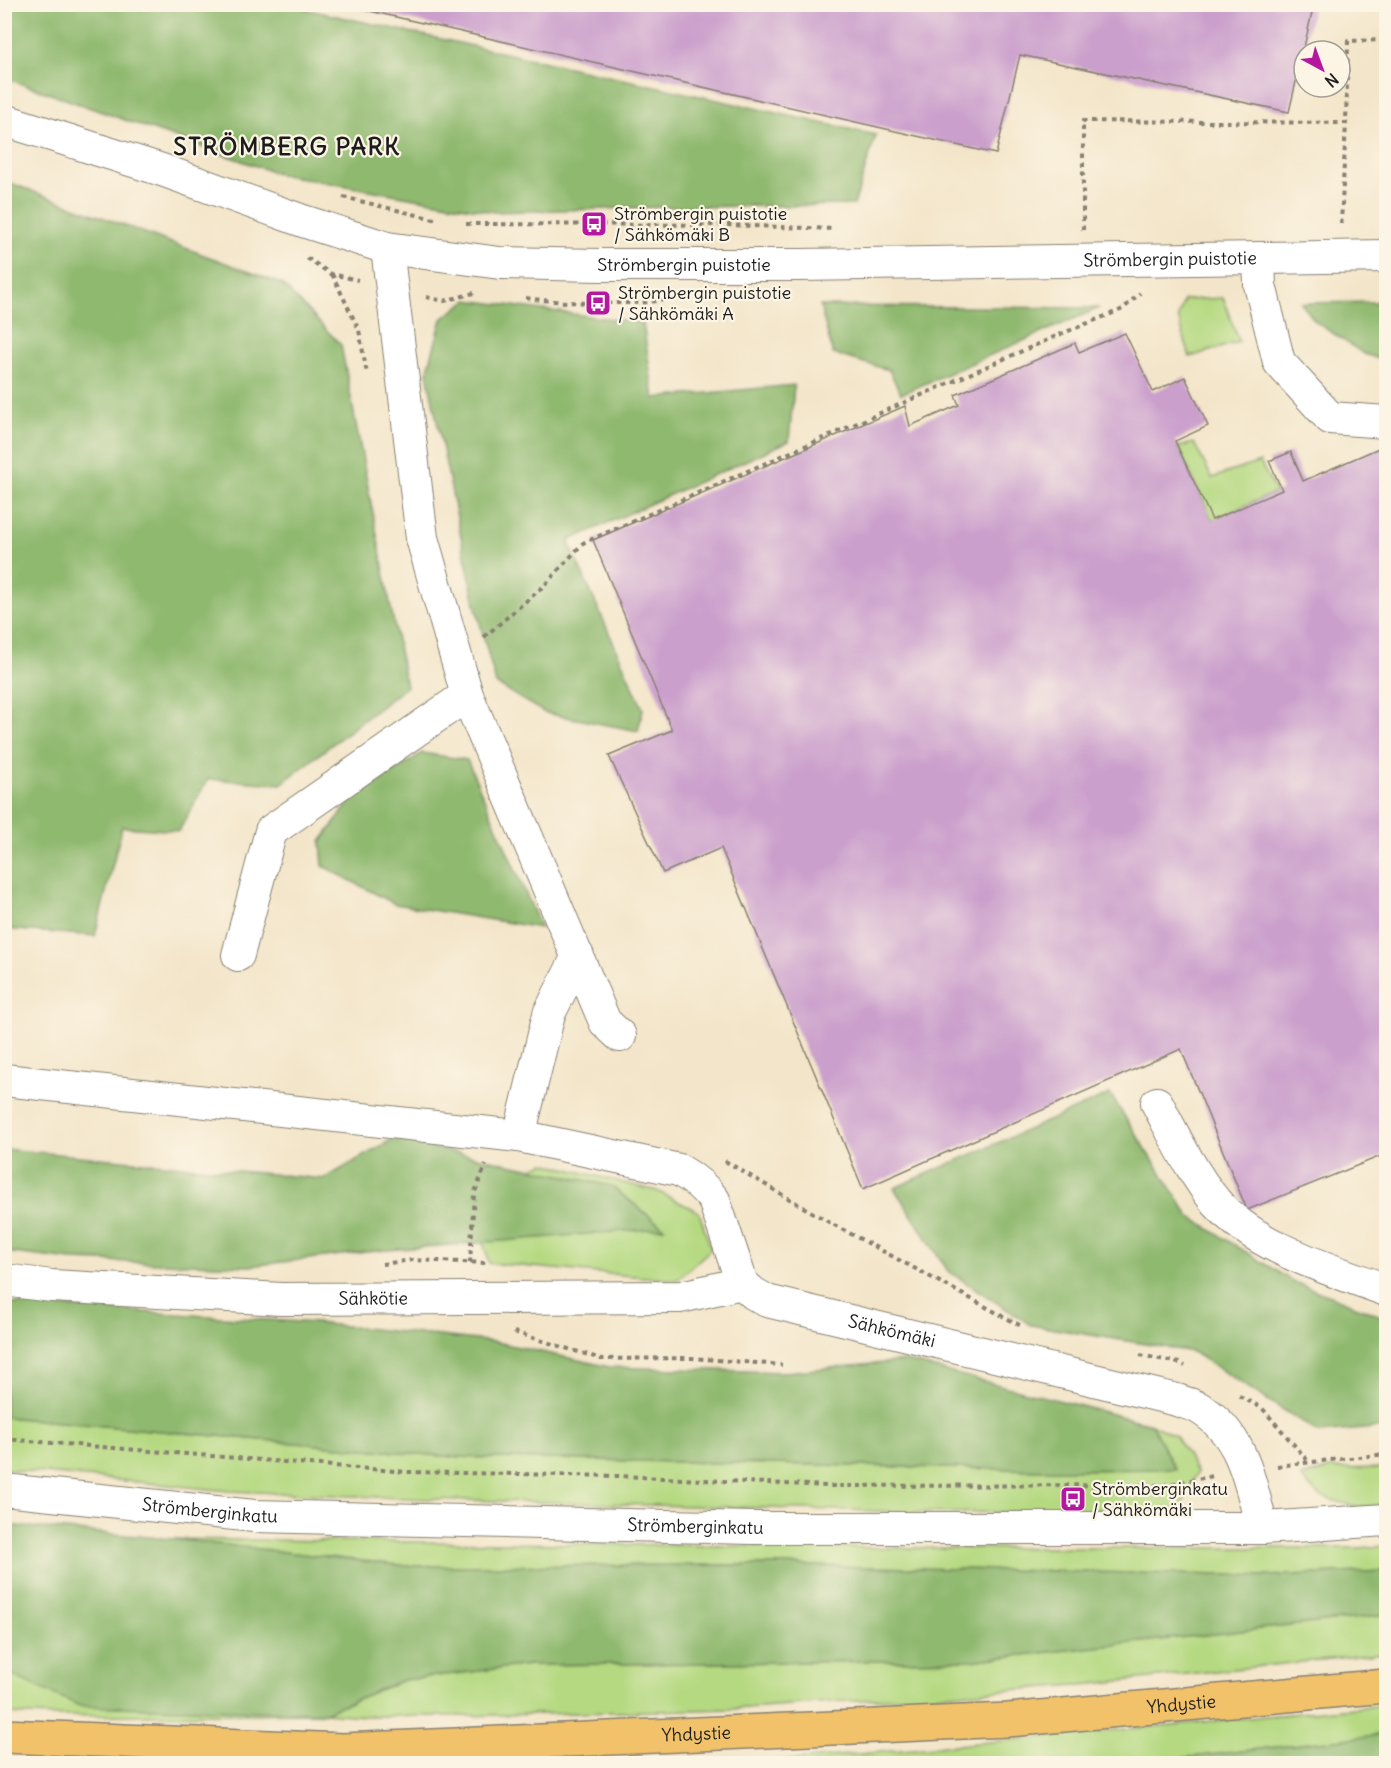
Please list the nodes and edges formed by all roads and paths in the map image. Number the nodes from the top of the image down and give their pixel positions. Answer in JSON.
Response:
{"nodes":[{"id":1,"x":1386,"y":40,"type":"edge"},
{"id":2,"x":4,"y":120,"type":"edge"},
{"id":3,"x":1346,"y":123,"type":"junction"},
{"id":4,"x":342,"y":197,"type":"dead end"},
{"id":5,"x":444,"y":221,"type":"dead end"},
{"id":6,"x":455,"y":224,"type":"dead end"},
{"id":7,"x":1341,"y":227,"type":"dead end"},
{"id":8,"x":844,"y":230,"type":"dead end"},
{"id":9,"x":1072,"y":230,"type":"dead end"},
{"id":10,"x":387,"y":248,"type":"junction"},
{"id":11,"x":1386,"y":256,"type":"edge"},
{"id":12,"x":1259,"y":258,"type":"junction"},
{"id":13,"x":331,"y":273,"type":"dead end"},
{"id":14,"x":1147,"y":286,"type":"dead end"},
{"id":15,"x":368,"y":377,"type":"dead end"},
{"id":16,"x":1386,"y":422,"type":"edge"},
{"id":17,"x":455,"y":652,"type":"junction"},
{"id":18,"x":467,"y":694,"type":"junction"},
{"id":19,"x":238,"y":955,"type":"dead end"},
{"id":20,"x":578,"y":956,"type":"junction"},
{"id":21,"x":620,"y":1036,"type":"dead end"},
{"id":22,"x":4,"y":1080,"type":"edge"},
{"id":23,"x":1157,"y":1104,"type":"dead end"},
{"id":24,"x":519,"y":1136,"type":"junction"},
{"id":25,"x":717,"y":1157,"type":"dead end"},
{"id":26,"x":4,"y":1280,"type":"edge"},
{"id":27,"x":742,"y":1283,"type":"junction"},
{"id":28,"x":1386,"y":1290,"type":"edge"},
{"id":29,"x":1032,"y":1332,"type":"dead end"},
{"id":30,"x":1134,"y":1354,"type":"dead end"},
{"id":31,"x":1190,"y":1369,"type":"dead end"},
{"id":32,"x":1231,"y":1391,"type":"dead end"},
{"id":33,"x":4,"y":1439,"type":"edge"},
{"id":34,"x":1386,"y":1454,"type":"edge"},
{"id":35,"x":1310,"y":1462,"type":"junction"},
{"id":36,"x":1247,"y":1470,"type":"junction"},
{"id":37,"x":4,"y":1490,"type":"edge"},
{"id":38,"x":1386,"y":1520,"type":"edge"},
{"id":39,"x":1262,"y":1527,"type":"junction"},
{"id":40,"x":1386,"y":1686,"type":"edge"},
{"id":41,"x":4,"y":1737,"type":"edge"}],
"edges":[{"from":1,"to":3,"type":"path"},
{"from":2,"to":10,"type":"street","name":"Strömbergin puistotie"},
{"from":3,"to":7,"type":"path"},
{"from":3,"to":9,"type":"path"},
{"from":4,"to":5,"type":"path"},
{"from":6,"to":8,"type":"path"},
{"from":10,"to":12,"type":"street","name":"Strömbergin puistotie"},
{"from":10,"to":17,"type":"street"},
{"from":11,"to":12,"type":"street","name":"Strömbergin puistotie"},
{"from":12,"to":16,"type":"street"},
{"from":13,"to":15,"type":"path"},
{"from":14,"to":17,"type":"path"},
{"from":17,"to":18,"type":"street"},
{"from":18,"to":19,"type":"street"},
{"from":18,"to":20,"type":"street"},
{"from":20,"to":21,"type":"street"},
{"from":20,"to":24,"type":"street"},
{"from":22,"to":24,"type":"street"},
{"from":23,"to":28,"type":"street"},
{"from":24,"to":27,"type":"street"},
{"from":25,"to":29,"type":"path"},
{"from":26,"to":27,"type":"street","name":"Sähkötie"},
{"from":27,"to":36,"type":"street","name":"Sähkömäki"},
{"from":30,"to":31,"type":"path"},
{"from":32,"to":35,"type":"path"},
{"from":33,"to":36,"type":"path"},
{"from":34,"to":35,"type":"path"},
{"from":35,"to":36,"type":"path"},
{"from":36,"to":39,"type":"street","name":"Sähkömäki"},
{"from":37,"to":39,"type":"street","name":"Strömberginkatu"},
{"from":38,"to":39,"type":"street","name":"Strömberginkatu"},
{"from":40,"to":41,"type":"highway","name":"Yhdystie"}]}
